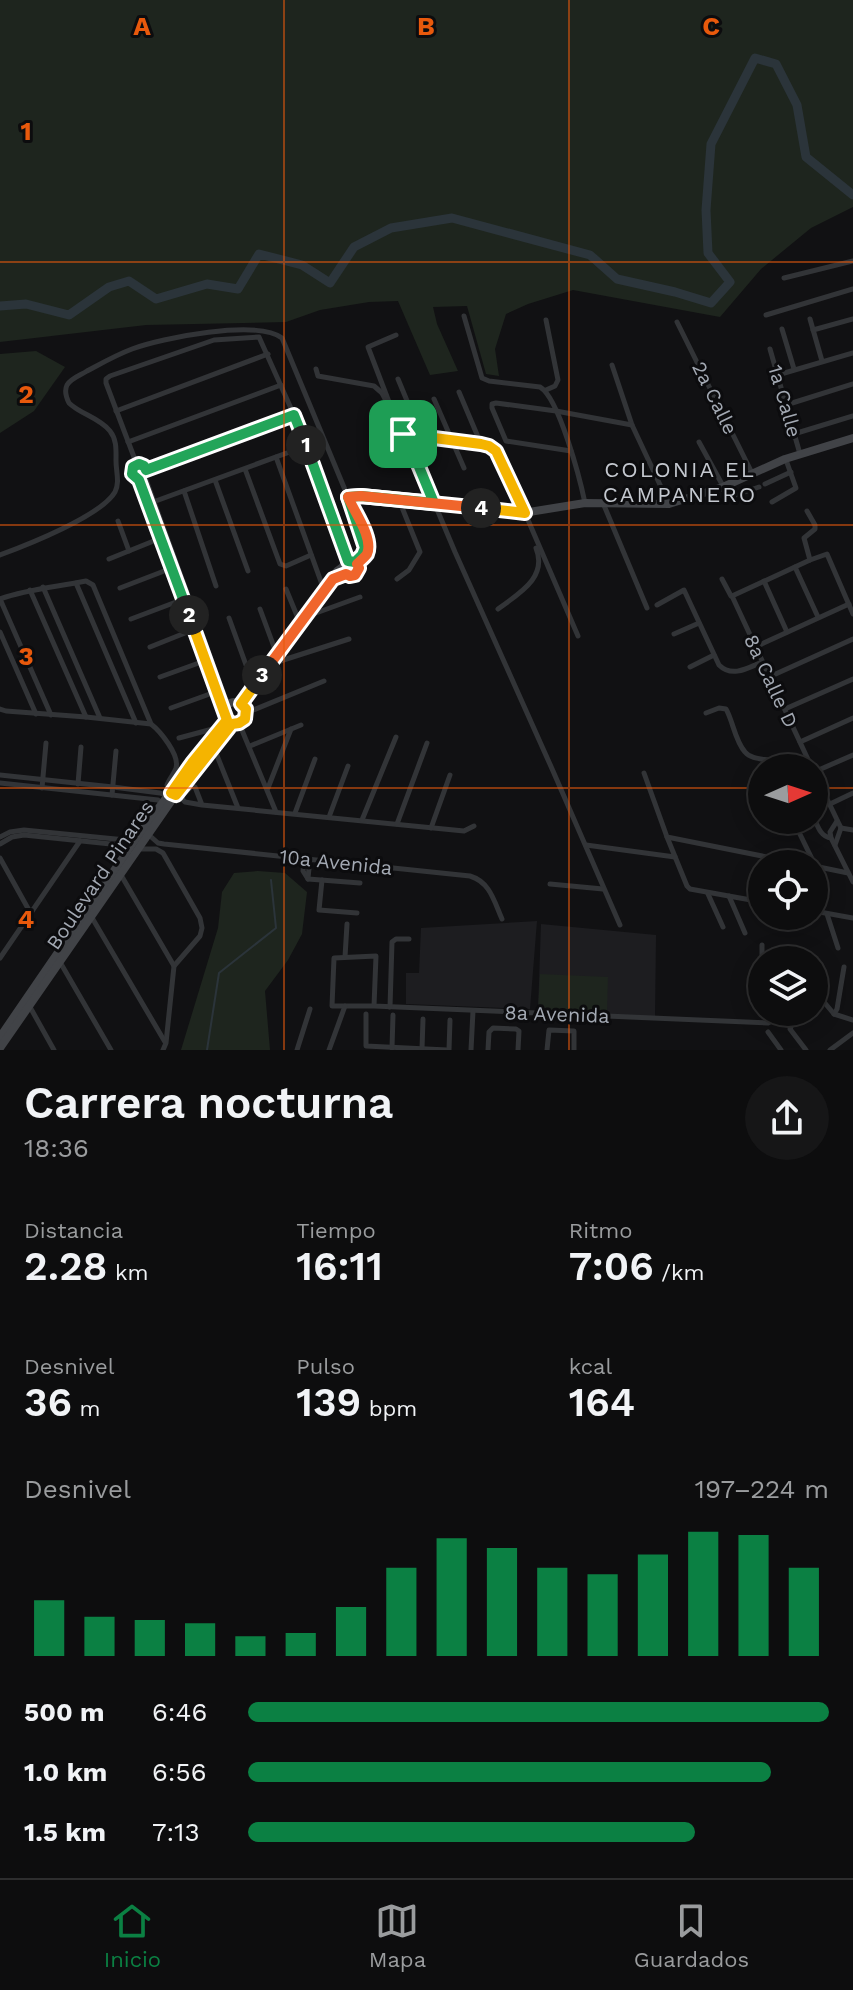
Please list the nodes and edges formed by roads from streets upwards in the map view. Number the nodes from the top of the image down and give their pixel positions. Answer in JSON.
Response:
{"nodes":[{"id":1,"x":853,"y":261,"type":"edge"},
{"id":2,"x":784,"y":278,"type":"dead end"},
{"id":3,"x":853,"y":289,"type":"edge"},
{"id":4,"x":766,"y":315,"type":"dead end"},
{"id":5,"x":464,"y":316,"type":"dead end"},
{"id":6,"x":810,"y":319,"type":"dead end"},
{"id":7,"x":853,"y":319,"type":"edge"},
{"id":8,"x":546,"y":320,"type":"dead end"},
{"id":9,"x":677,"y":322,"type":"dead end"},
{"id":10,"x":782,"y":329,"type":"dead end"},
{"id":11,"x":813,"y":330,"type":"junction"},
{"id":12,"x":396,"y":335,"type":"dead end"},
{"id":13,"x":770,"y":349,"type":"dead end"},
{"id":14,"x":853,"y":353,"type":"edge"},
{"id":15,"x":268,"y":354,"type":"junction"},
{"id":16,"x":822,"y":361,"type":"junction"},
{"id":17,"x":612,"y":365,"type":"dead end"},
{"id":18,"x":316,"y":369,"type":"dead end"},
{"id":19,"x":794,"y":369,"type":"junction"},
{"id":20,"x":781,"y":374,"type":"dead end"},
{"id":21,"x":398,"y":379,"type":"dead end"},
{"id":22,"x":853,"y":384,"type":"edge"},
{"id":23,"x":281,"y":385,"type":"junction"},
{"id":24,"x":546,"y":390,"type":"junction"},
{"id":25,"x":459,"y":392,"type":"dead end"},
{"id":26,"x":434,"y":399,"type":"dead end"},
{"id":27,"x":789,"y":404,"type":"dead end"},
{"id":28,"x":116,"y":411,"type":"junction"},
{"id":29,"x":391,"y":411,"type":"junction"},
{"id":30,"x":556,"y":411,"type":"junction"},
{"id":31,"x":294,"y":415,"type":"junction"},
{"id":32,"x":853,"y":416,"type":"edge"},
{"id":33,"x":632,"y":425,"type":"junction"},
{"id":34,"x":797,"y":433,"type":"dead end"},
{"id":35,"x":403,"y":434,"type":"junction"},
{"id":36,"x":422,"y":437,"type":"junction"},
{"id":37,"x":853,"y":438,"type":"edge"},
{"id":38,"x":453,"y":441,"type":"junction"},
{"id":39,"x":128,"y":442,"type":"junction"},
{"id":40,"x":699,"y":442,"type":"dead end"},
{"id":41,"x":481,"y":444,"type":"junction"},
{"id":42,"x":306,"y":446,"type":"junction"},
{"id":43,"x":571,"y":451,"type":"junction"},
{"id":44,"x":800,"y":454,"type":"junction"},
{"id":45,"x":276,"y":457,"type":"junction"},
{"id":46,"x":785,"y":459,"type":"junction"},
{"id":47,"x":137,"y":465,"type":"junction"},
{"id":48,"x":464,"y":468,"type":"dead end"},
{"id":49,"x":245,"y":469,"type":"junction"},
{"id":50,"x":146,"y":470,"type":"junction"},
{"id":51,"x":791,"y":472,"type":"junction"},
{"id":52,"x":753,"y":475,"type":"junction"},
{"id":53,"x":142,"y":478,"type":"junction"},
{"id":54,"x":215,"y":480,"type":"junction"},
{"id":55,"x":725,"y":486,"type":"junction"},
{"id":56,"x":184,"y":491,"type":"junction"},
{"id":57,"x":348,"y":497,"type":"junction"},
{"id":58,"x":399,"y":499,"type":"junction"},
{"id":59,"x":602,"y":502,"type":"junction"},
{"id":60,"x":772,"y":502,"type":"dead end"},
{"id":61,"x":434,"y":503,"type":"junction"},
{"id":62,"x":585,"y":503,"type":"junction"},
{"id":63,"x":150,"y":504,"type":"junction"},
{"id":64,"x":669,"y":504,"type":"junction"},
{"id":65,"x":807,"y":511,"type":"dead end"},
{"id":66,"x":524,"y":513,"type":"junction"},
{"id":67,"x":118,"y":521,"type":"dead end"},
{"id":68,"x":163,"y":538,"type":"junction"},
{"id":69,"x":129,"y":551,"type":"junction"},
{"id":70,"x":0,"y":555,"type":"edge"},
{"id":71,"x":311,"y":555,"type":"junction"},
{"id":72,"x":109,"y":559,"type":"dead end"},
{"id":73,"x":810,"y":560,"type":"junction"},
{"id":74,"x":350,"y":565,"type":"junction"},
{"id":75,"x":174,"y":567,"type":"junction"},
{"id":76,"x":795,"y":567,"type":"junction"},
{"id":77,"x":248,"y":571,"type":"dead end"},
{"id":78,"x":397,"y":579,"type":"dead end"},
{"id":79,"x":722,"y":579,"type":"dead end"},
{"id":80,"x":764,"y":581,"type":"junction"},
{"id":81,"x":76,"y":583,"type":"junction"},
{"id":82,"x":216,"y":586,"type":"dead end"},
{"id":83,"x":43,"y":587,"type":"junction"},
{"id":84,"x":120,"y":588,"type":"dead end"},
{"id":85,"x":286,"y":589,"type":"dead end"},
{"id":86,"x":30,"y":590,"type":"junction"},
{"id":87,"x":324,"y":591,"type":"junction"},
{"id":88,"x":732,"y":595,"type":"junction"},
{"id":89,"x":360,"y":597,"type":"dead end"},
{"id":90,"x":186,"y":598,"type":"junction"},
{"id":91,"x":0,"y":599,"type":"edge"},
{"id":92,"x":849,"y":604,"type":"junction"},
{"id":93,"x":657,"y":605,"type":"dead end"},
{"id":94,"x":647,"y":608,"type":"dead end"},
{"id":95,"x":260,"y":609,"type":"dead end"},
{"id":96,"x":498,"y":609,"type":"dead end"},
{"id":97,"x":307,"y":614,"type":"junction"},
{"id":98,"x":853,"y":614,"type":"edge"},
{"id":99,"x":818,"y":617,"type":"junction"},
{"id":100,"x":229,"y":618,"type":"dead end"},
{"id":101,"x":131,"y":619,"type":"dead end"},
{"id":102,"x":300,"y":623,"type":"junction"},
{"id":103,"x":699,"y":623,"type":"junction"},
{"id":104,"x":197,"y":628,"type":"junction"},
{"id":105,"x":0,"y":632,"type":"edge"},
{"id":106,"x":787,"y":632,"type":"junction"},
{"id":107,"x":674,"y":634,"type":"dead end"},
{"id":108,"x":578,"y":636,"type":"dead end"},
{"id":109,"x":349,"y":639,"type":"dead end"},
{"id":110,"x":853,"y":639,"type":"edge"},
{"id":111,"x":150,"y":647,"type":"dead end"},
{"id":112,"x":755,"y":647,"type":"junction"},
{"id":113,"x":70,"y":650,"type":"junction"},
{"id":114,"x":24,"y":652,"type":"junction"},
{"id":115,"x":59,"y":655,"type":"junction"},
{"id":116,"x":121,"y":655,"type":"junction"},
{"id":117,"x":277,"y":655,"type":"junction"},
{"id":118,"x":714,"y":655,"type":"junction"},
{"id":119,"x":11,"y":658,"type":"junction"},
{"id":120,"x":109,"y":660,"type":"junction"},
{"id":121,"x":208,"y":660,"type":"junction"},
{"id":122,"x":762,"y":662,"type":"junction"},
{"id":123,"x":270,"y":664,"type":"junction"},
{"id":124,"x":690,"y":667,"type":"dead end"},
{"id":125,"x":160,"y":677,"type":"dead end"},
{"id":126,"x":769,"y":677,"type":"junction"},
{"id":127,"x":853,"y":679,"type":"edge"},
{"id":128,"x":324,"y":681,"type":"dead end"},
{"id":129,"x":254,"y":687,"type":"junction"},
{"id":130,"x":220,"y":690,"type":"junction"},
{"id":131,"x":230,"y":703,"type":"junction"},
{"id":132,"x":171,"y":708,"type":"dead end"},
{"id":133,"x":244,"y":708,"type":"junction"},
{"id":134,"x":0,"y":709,"type":"edge"},
{"id":135,"x":785,"y":709,"type":"junction"},
{"id":136,"x":706,"y":713,"type":"dead end"},
{"id":137,"x":36,"y":714,"type":"junction"},
{"id":138,"x":51,"y":715,"type":"junction"},
{"id":139,"x":86,"y":717,"type":"junction"},
{"id":140,"x":853,"y":718,"type":"edge"},
{"id":141,"x":101,"y":719,"type":"junction"},
{"id":142,"x":229,"y":721,"type":"junction"},
{"id":143,"x":136,"y":723,"type":"junction"},
{"id":144,"x":151,"y":724,"type":"junction"},
{"id":145,"x":301,"y":725,"type":"dead end"},
{"id":146,"x":291,"y":729,"type":"junction"},
{"id":147,"x":396,"y":737,"type":"dead end"},
{"id":148,"x":179,"y":738,"type":"dead end"},
{"id":149,"x":800,"y":742,"type":"junction"},
{"id":150,"x":46,"y":743,"type":"dead end"},
{"id":151,"x":427,"y":743,"type":"dead end"},
{"id":152,"x":212,"y":744,"type":"junction"},
{"id":153,"x":250,"y":746,"type":"junction"},
{"id":154,"x":81,"y":747,"type":"dead end"},
{"id":155,"x":116,"y":751,"type":"dead end"},
{"id":156,"x":748,"y":754,"type":"edge"},
{"id":157,"x":806,"y":754,"type":"edge"},
{"id":158,"x":853,"y":755,"type":"edge"},
{"id":159,"x":315,"y":759,"type":"dead end"},
{"id":160,"x":828,"y":764,"type":"edge"},
{"id":161,"x":348,"y":766,"type":"dead end"},
{"id":162,"x":644,"y":773,"type":"dead end"},
{"id":163,"x":0,"y":775,"type":"edge"},
{"id":164,"x":450,"y":775,"type":"dead end"},
{"id":165,"x":43,"y":781,"type":"junction"},
{"id":166,"x":0,"y":783,"type":"edge"},
{"id":167,"x":78,"y":784,"type":"junction"},
{"id":168,"x":113,"y":787,"type":"junction"},
{"id":169,"x":42,"y":788,"type":"junction"},
{"id":170,"x":267,"y":789,"type":"junction"},
{"id":171,"x":853,"y":793,"type":"edge"},
{"id":172,"x":112,"y":795,"type":"junction"},
{"id":173,"x":172,"y":796,"type":"junction"},
{"id":174,"x":828,"y":800,"type":"edge"},
{"id":175,"x":830,"y":804,"type":"junction"},
{"id":176,"x":202,"y":805,"type":"dead end"},
{"id":177,"x":164,"y":806,"type":"junction"},
{"id":178,"x":238,"y":808,"type":"junction"},
{"id":179,"x":276,"y":812,"type":"junction"},
{"id":180,"x":295,"y":813,"type":"junction"},
{"id":181,"x":329,"y":817,"type":"junction"},
{"id":182,"x":362,"y":820,"type":"junction"},
{"id":183,"x":838,"y":820,"type":"junction"},
{"id":184,"x":397,"y":824,"type":"junction"},
{"id":185,"x":474,"y":826,"type":"dead end"},
{"id":186,"x":431,"y":828,"type":"junction"},
{"id":187,"x":841,"y":828,"type":"junction"},
{"id":188,"x":853,"y":830,"type":"edge"},
{"id":189,"x":148,"y":834,"type":"junction"},
{"id":190,"x":822,"y":834,"type":"edge"},
{"id":191,"x":0,"y":837,"type":"edge"},
{"id":192,"x":667,"y":837,"type":"junction"},
{"id":193,"x":80,"y":841,"type":"junction"},
{"id":194,"x":833,"y":842,"type":"junction"},
{"id":195,"x":0,"y":844,"type":"edge"},
{"id":196,"x":139,"y":845,"type":"junction"},
{"id":197,"x":585,"y":845,"type":"junction"},
{"id":198,"x":748,"y":853,"type":"edge"},
{"id":199,"x":675,"y":857,"type":"junction"},
{"id":200,"x":0,"y":858,"type":"edge"},
{"id":201,"x":307,"y":859,"type":"junction"},
{"id":202,"x":828,"y":869,"type":"edge"},
{"id":203,"x":849,"y":873,"type":"junction"},
{"id":204,"x":121,"y":875,"type":"junction"},
{"id":205,"x":322,"y":880,"type":"junction"},
{"id":206,"x":853,"y":882,"type":"edge"},
{"id":207,"x":360,"y":883,"type":"dead end"},
{"id":208,"x":550,"y":884,"type":"dead end"},
{"id":209,"x":604,"y":889,"type":"junction"},
{"id":210,"x":708,"y":893,"type":"junction"},
{"id":211,"x":728,"y":895,"type":"junction"},
{"id":212,"x":748,"y":899,"type":"edge"},
{"id":213,"x":30,"y":912,"type":"junction"},
{"id":214,"x":357,"y":913,"type":"dead end"},
{"id":215,"x":89,"y":914,"type":"junction"},
{"id":216,"x":828,"y":914,"type":"edge"},
{"id":217,"x":828,"y":917,"type":"edge"},
{"id":218,"x":853,"y":918,"type":"edge"},
{"id":219,"x":502,"y":919,"type":"dead end"},
{"id":220,"x":347,"y":924,"type":"dead end"},
{"id":221,"x":620,"y":925,"type":"dead end"},
{"id":222,"x":723,"y":927,"type":"dead end"},
{"id":223,"x":745,"y":933,"type":"dead end"},
{"id":224,"x":409,"y":939,"type":"dead end"},
{"id":225,"x":838,"y":948,"type":"dead end"},
{"id":226,"x":0,"y":957,"type":"edge"},
{"id":227,"x":345,"y":957,"type":"junction"},
{"id":228,"x":60,"y":962,"type":"junction"},
{"id":229,"x":174,"y":966,"type":"junction"},
{"id":230,"x":844,"y":967,"type":"dead end"},
{"id":231,"x":345,"y":1006,"type":"junction"},
{"id":232,"x":374,"y":1006,"type":"junction"},
{"id":233,"x":30,"y":1007,"type":"junction"},
{"id":234,"x":390,"y":1007,"type":"junction"},
{"id":235,"x":828,"y":1007,"type":"edge"},
{"id":236,"x":310,"y":1009,"type":"dead end"},
{"id":237,"x":473,"y":1011,"type":"junction"},
{"id":238,"x":366,"y":1014,"type":"dead end"},
{"id":239,"x":834,"y":1014,"type":"junction"},
{"id":240,"x":393,"y":1015,"type":"dead end"},
{"id":241,"x":423,"y":1019,"type":"dead end"},
{"id":242,"x":450,"y":1020,"type":"dead end"},
{"id":243,"x":853,"y":1020,"type":"edge"},
{"id":244,"x":748,"y":1022,"type":"edge"},
{"id":245,"x":791,"y":1026,"type":"edge"},
{"id":246,"x":768,"y":1032,"type":"dead end"},
{"id":247,"x":853,"y":1034,"type":"edge"},
{"id":248,"x":166,"y":1043,"type":"junction"},
{"id":249,"x":838,"y":1044,"type":"junction"},
{"id":250,"x":1,"y":1045,"type":"edge"},
{"id":251,"x":392,"y":1048,"type":"junction"},
{"id":252,"x":422,"y":1049,"type":"edge"},
{"id":253,"x":54,"y":1050,"type":"edge"},
{"id":254,"x":111,"y":1050,"type":"edge"},
{"id":255,"x":163,"y":1050,"type":"edge"},
{"id":256,"x":297,"y":1050,"type":"edge"},
{"id":257,"x":329,"y":1050,"type":"edge"},
{"id":258,"x":448,"y":1050,"type":"edge"},
{"id":259,"x":471,"y":1050,"type":"edge"},
{"id":260,"x":488,"y":1050,"type":"edge"},
{"id":261,"x":518,"y":1050,"type":"edge"},
{"id":262,"x":547,"y":1050,"type":"edge"},
{"id":263,"x":574,"y":1050,"type":"edge"},
{"id":264,"x":781,"y":1050,"type":"edge"},
{"id":265,"x":806,"y":1050,"type":"edge"},
{"id":266,"x":830,"y":1050,"type":"edge"},
{"id":267,"x":843,"y":1050,"type":"edge"}],
"edges":[{"from":1,"to":2,"type":"street"},
{"from":3,"to":4,"type":"street"},
{"from":5,"to":24,"type":"street"},
{"from":6,"to":11,"type":"street"},
{"from":7,"to":11,"type":"street"},
{"from":8,"to":24,"type":"street"},
{"from":9,"to":52,"type":"street","name":"2a Calle"},
{"from":10,"to":19,"type":"street"},
{"from":11,"to":16,"type":"street"},
{"from":12,"to":29,"type":"street"},
{"from":13,"to":44,"type":"street","name":"1a Calle"},
{"from":14,"to":16,"type":"street"},
{"from":15,"to":23,"type":"street"},
{"from":15,"to":28,"type":"street"},
{"from":15,"to":28,"type":"street"},
{"from":16,"to":19,"type":"street"},
{"from":17,"to":33,"type":"street"},
{"from":18,"to":29,"type":"street"},
{"from":19,"to":20,"type":"street"},
{"from":21,"to":36,"type":"street"},
{"from":22,"to":27,"type":"street"},
{"from":23,"to":31,"type":"street"},
{"from":23,"to":39,"type":"street"},
{"from":24,"to":30,"type":"street"},
{"from":25,"to":41,"type":"street"},
{"from":26,"to":38,"type":"street"},
{"from":28,"to":39,"type":"street"},
{"from":29,"to":35,"type":"street"},
{"from":30,"to":33,"type":"street"},
{"from":30,"to":43,"type":"street"},
{"from":30,"to":43,"type":"street"},
{"from":31,"to":42,"type":"street"},
{"from":31,"to":50,"type":"street"},
{"from":32,"to":34,"type":"street"},
{"from":33,"to":64,"type":"street"},
{"from":35,"to":36,"type":"street"},
{"from":35,"to":61,"type":"street"},
{"from":36,"to":38,"type":"street"},
{"from":37,"to":44,"type":"street"},
{"from":38,"to":41,"type":"street"},
{"from":38,"to":48,"type":"street"},
{"from":39,"to":47,"type":"street"},
{"from":40,"to":55,"type":"street"},
{"from":41,"to":66,"type":"street"},
{"from":42,"to":45,"type":"street"},
{"from":42,"to":74,"type":"street"},
{"from":43,"to":62,"type":"street"},
{"from":44,"to":46,"type":"street"},
{"from":45,"to":49,"type":"street"},
{"from":45,"to":71,"type":"street"},
{"from":46,"to":51,"type":"street"},
{"from":46,"to":52,"type":"street"},
{"from":47,"to":50,"type":"street"},
{"from":47,"to":53,"type":"street"},
{"from":49,"to":54,"type":"street"},
{"from":49,"to":71,"type":"street"},
{"from":50,"to":53,"type":"street"},
{"from":51,"to":55,"type":"street"},
{"from":51,"to":60,"type":"street"},
{"from":52,"to":55,"type":"street"},
{"from":53,"to":63,"type":"street"},
{"from":54,"to":56,"type":"street"},
{"from":54,"to":77,"type":"street"},
{"from":55,"to":64,"type":"street"},
{"from":56,"to":63,"type":"street"},
{"from":56,"to":82,"type":"street"},
{"from":57,"to":58,"type":"street"},
{"from":57,"to":70,"type":"street"},
{"from":57,"to":74,"type":"street"},
{"from":58,"to":61,"type":"street"},
{"from":58,"to":78,"type":"street"},
{"from":59,"to":62,"type":"street"},
{"from":59,"to":64,"type":"street"},
{"from":59,"to":94,"type":"street"},
{"from":61,"to":66,"type":"street"},
{"from":61,"to":197,"type":"street"},
{"from":62,"to":66,"type":"street"},
{"from":63,"to":68,"type":"street"},
{"from":65,"to":73,"type":"street"},
{"from":66,"to":96,"type":"street"},
{"from":66,"to":108,"type":"street"},
{"from":67,"to":69,"type":"street"},
{"from":68,"to":69,"type":"street"},
{"from":68,"to":75,"type":"street"},
{"from":69,"to":72,"type":"street"},
{"from":71,"to":87,"type":"street"},
{"from":73,"to":76,"type":"street"},
{"from":73,"to":92,"type":"street"},
{"from":74,"to":87,"type":"street"},
{"from":75,"to":84,"type":"street"},
{"from":75,"to":90,"type":"street"},
{"from":76,"to":80,"type":"street"},
{"from":76,"to":99,"type":"street"},
{"from":79,"to":88,"type":"street","name":"8a Calle D"},
{"from":80,"to":88,"type":"street"},
{"from":80,"to":106,"type":"street"},
{"from":81,"to":83,"type":"street"},
{"from":81,"to":116,"type":"street"},
{"from":81,"to":120,"type":"street"},
{"from":83,"to":86,"type":"street"},
{"from":83,"to":113,"type":"street"},
{"from":85,"to":102,"type":"street"},
{"from":86,"to":91,"type":"street"},
{"from":86,"to":115,"type":"street"},
{"from":87,"to":97,"type":"street"},
{"from":88,"to":112,"type":"street","name":"8a Calle D"},
{"from":89,"to":97,"type":"street"},
{"from":90,"to":101,"type":"street"},
{"from":90,"to":104,"type":"street"},
{"from":91,"to":114,"type":"street"},
{"from":92,"to":98,"type":"street"},
{"from":92,"to":99,"type":"street"},
{"from":93,"to":103,"type":"street"},
{"from":95,"to":117,"type":"street"},
{"from":97,"to":102,"type":"street"},
{"from":99,"to":106,"type":"street"},
{"from":100,"to":129,"type":"street"},
{"from":102,"to":117,"type":"street"},
{"from":103,"to":107,"type":"street"},
{"from":103,"to":118,"type":"street"},
{"from":104,"to":111,"type":"street"},
{"from":104,"to":121,"type":"street"},
{"from":105,"to":119,"type":"street"},
{"from":106,"to":112,"type":"street"},
{"from":109,"to":123,"type":"street"},
{"from":110,"to":126,"type":"street"},
{"from":112,"to":122,"type":"street","name":"8a Calle D"},
{"from":113,"to":115,"type":"street"},
{"from":113,"to":141,"type":"street"},
{"from":114,"to":119,"type":"street"},
{"from":114,"to":138,"type":"street"},
{"from":115,"to":139,"type":"street"},
{"from":116,"to":120,"type":"street"},
{"from":116,"to":144,"type":"street"},
{"from":117,"to":123,"type":"street"},
{"from":118,"to":122,"type":"street"},
{"from":118,"to":124,"type":"street"},
{"from":119,"to":137,"type":"street"},
{"from":120,"to":143,"type":"street"},
{"from":121,"to":125,"type":"street"},
{"from":121,"to":130,"type":"street"},
{"from":122,"to":126,"type":"street","name":"8a Calle D"},
{"from":123,"to":129,"type":"street"},
{"from":126,"to":135,"type":"street","name":"8a Calle D"},
{"from":127,"to":135,"type":"street"},
{"from":128,"to":133,"type":"street"},
{"from":129,"to":133,"type":"street"},
{"from":130,"to":131,"type":"street"},
{"from":130,"to":132,"type":"street"},
{"from":130,"to":142,"type":"street"},
{"from":131,"to":133,"type":"street"},
{"from":131,"to":142,"type":"street"},
{"from":133,"to":142,"type":"street"},
{"from":134,"to":137,"type":"street"},
{"from":135,"to":149,"type":"street","name":"8a Calle D"},
{"from":136,"to":156,"type":"street"},
{"from":137,"to":138,"type":"street"},
{"from":138,"to":139,"type":"street"},
{"from":139,"to":141,"type":"street"},
{"from":140,"to":149,"type":"street"},
{"from":141,"to":143,"type":"street"},
{"from":142,"to":148,"type":"street"},
{"from":142,"to":152,"type":"street","name":"Boulevard Pinares"},
{"from":142,"to":153,"type":"street"},
{"from":143,"to":144,"type":"street"},
{"from":144,"to":173,"type":"street"},
{"from":145,"to":146,"type":"street"},
{"from":146,"to":153,"type":"street"},
{"from":146,"to":170,"type":"street"},
{"from":147,"to":182,"type":"street"},
{"from":149,"to":157,"type":"street","name":"8a Calle D"},
{"from":150,"to":165,"type":"street"},
{"from":151,"to":184,"type":"street"},
{"from":152,"to":173,"type":"street","name":"Boulevard Pinares"},
{"from":152,"to":178,"type":"street"},
{"from":153,"to":170,"type":"street"},
{"from":154,"to":167,"type":"street"},
{"from":155,"to":168,"type":"street"},
{"from":158,"to":160,"type":"street"},
{"from":159,"to":180,"type":"street"},
{"from":161,"to":181,"type":"street"},
{"from":162,"to":192,"type":"street"},
{"from":163,"to":165,"type":"street"},
{"from":164,"to":186,"type":"street"},
{"from":165,"to":167,"type":"street"},
{"from":165,"to":169,"type":"street"},
{"from":166,"to":169,"type":"street"},
{"from":167,"to":168,"type":"street"},
{"from":168,"to":172,"type":"street"},
{"from":168,"to":173,"type":"street"},
{"from":169,"to":172,"type":"street"},
{"from":170,"to":179,"type":"street"},
{"from":171,"to":175,"type":"street"},
{"from":172,"to":177,"type":"street"},
{"from":173,"to":177,"type":"street","name":"Boulevard Pinares"},
{"from":174,"to":175,"type":"street","name":"8a Calle D"},
{"from":175,"to":183,"type":"street","name":"8a Calle D"},
{"from":176,"to":178,"type":"street"},
{"from":177,"to":189,"type":"street","name":"Boulevard Pinares"},
{"from":177,"to":196,"type":"street","name":"Boulevard Pinares"},
{"from":178,"to":179,"type":"street"},
{"from":179,"to":180,"type":"street"},
{"from":180,"to":181,"type":"street"},
{"from":181,"to":182,"type":"street"},
{"from":182,"to":184,"type":"street"},
{"from":183,"to":187,"type":"street","name":"8a Calle D"},
{"from":183,"to":194,"type":"street"},
{"from":184,"to":186,"type":"street"},
{"from":185,"to":186,"type":"street"},
{"from":187,"to":188,"type":"street"},
{"from":187,"to":194,"type":"street"},
{"from":189,"to":196,"type":"street","name":"Boulevard Pinares"},
{"from":189,"to":201,"type":"street","name":"10a Avenida"},
{"from":190,"to":194,"type":"street"},
{"from":191,"to":196,"type":"street"},
{"from":192,"to":198,"type":"street"},
{"from":192,"to":199,"type":"street"},
{"from":193,"to":195,"type":"street"},
{"from":193,"to":196,"type":"street"},
{"from":193,"to":213,"type":"street"},
{"from":194,"to":203,"type":"street"},
{"from":196,"to":204,"type":"street","name":"Boulevard Pinares"},
{"from":196,"to":215,"type":"street","name":"Boulevard Pinares"},
{"from":196,"to":229,"type":"street"},
{"from":197,"to":199,"type":"street"},
{"from":197,"to":209,"type":"street"},
{"from":199,"to":210,"type":"street"},
{"from":200,"to":213,"type":"street"},
{"from":201,"to":205,"type":"street"},
{"from":201,"to":219,"type":"street","name":"10a Avenida"},
{"from":202,"to":203,"type":"street"},
{"from":203,"to":206,"type":"street"},
{"from":204,"to":215,"type":"street","name":"Boulevard Pinares"},
{"from":204,"to":229,"type":"street"},
{"from":205,"to":207,"type":"street"},
{"from":205,"to":214,"type":"street"},
{"from":208,"to":209,"type":"street"},
{"from":209,"to":221,"type":"street"},
{"from":210,"to":211,"type":"street"},
{"from":210,"to":222,"type":"street"},
{"from":211,"to":212,"type":"street"},
{"from":211,"to":223,"type":"street"},
{"from":213,"to":226,"type":"street"},
{"from":215,"to":228,"type":"street","name":"Boulevard Pinares"},
{"from":215,"to":248,"type":"street"},
{"from":215,"to":250,"type":"street","name":"Boulevard Pinares"},
{"from":216,"to":218,"type":"street"},
{"from":217,"to":225,"type":"street"},
{"from":220,"to":227,"type":"street"},
{"from":224,"to":234,"type":"street"},
{"from":227,"to":231,"type":"street","name":"8a Avenida"},
{"from":227,"to":232,"type":"street"},
{"from":228,"to":233,"type":"street","name":"Boulevard Pinares"},
{"from":228,"to":254,"type":"street"},
{"from":229,"to":248,"type":"street"},
{"from":230,"to":239,"type":"street"},
{"from":231,"to":232,"type":"street","name":"8a Avenida"},
{"from":231,"to":257,"type":"street"},
{"from":232,"to":234,"type":"street","name":"8a Avenida"},
{"from":233,"to":250,"type":"street","name":"Boulevard Pinares"},
{"from":233,"to":253,"type":"street"},
{"from":234,"to":237,"type":"street","name":"8a Avenida"},
{"from":235,"to":239,"type":"street"},
{"from":236,"to":256,"type":"street"},
{"from":237,"to":244,"type":"street","name":"8a Avenida"},
{"from":237,"to":259,"type":"street"},
{"from":238,"to":251,"type":"street"},
{"from":239,"to":243,"type":"street"},
{"from":240,"to":251,"type":"street"},
{"from":241,"to":252,"type":"street"},
{"from":242,"to":258,"type":"street"},
{"from":245,"to":265,"type":"street"},
{"from":246,"to":264,"type":"street"},
{"from":247,"to":249,"type":"street"},
{"from":248,"to":255,"type":"street"},
{"from":249,"to":266,"type":"street"},
{"from":249,"to":267,"type":"street"},
{"from":251,"to":252,"type":"street"},
{"from":252,"to":258,"type":"street"},
{"from":260,"to":261,"type":"street"},
{"from":262,"to":263,"type":"street"}]}
